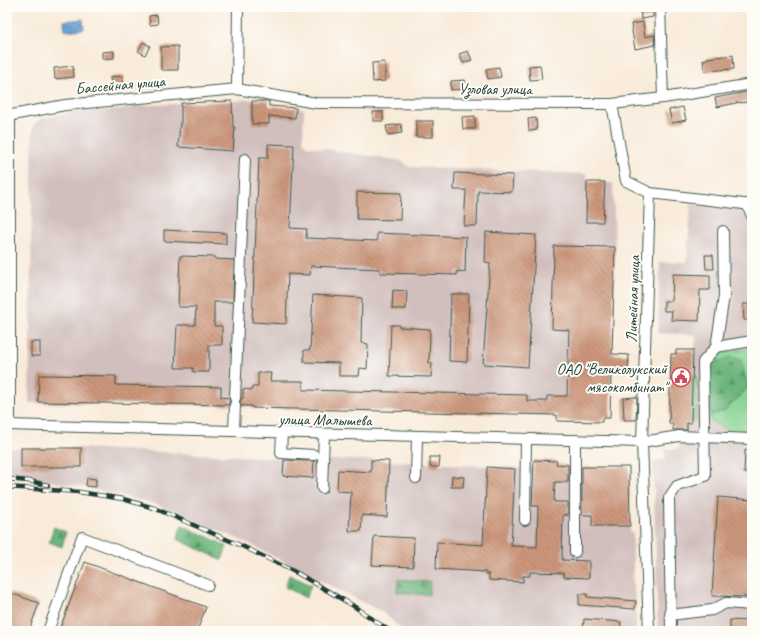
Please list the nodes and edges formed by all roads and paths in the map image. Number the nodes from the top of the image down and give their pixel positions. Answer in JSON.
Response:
{"nodes":[{"id":1,"x":238,"y":7,"type":"edge"},
{"id":2,"x":660,"y":7,"type":"edge"},
{"id":3,"x":752,"y":84,"type":"edge"},
{"id":4,"x":237,"y":89,"type":"junction"},
{"id":5,"x":664,"y":98,"type":"junction"},
{"id":6,"x":612,"y":104,"type":"junction"},
{"id":7,"x":8,"y":116,"type":"edge"},
{"id":8,"x":245,"y":160,"type":"dead end"},
{"id":9,"x":650,"y":194,"type":"junction"},
{"id":10,"x":750,"y":204,"type":"edge"},
{"id":11,"x":752,"y":216,"type":"edge"},
{"id":12,"x":8,"y":226,"type":"edge"},
{"id":13,"x":723,"y":231,"type":"dead end"},
{"id":14,"x":8,"y":256,"type":"edge"},
{"id":15,"x":752,"y":341,"type":"edge"},
{"id":16,"x":716,"y":347,"type":"junction"},
{"id":17,"x":8,"y":425,"type":"edge"},
{"id":18,"x":234,"y":432,"type":"junction"},
{"id":19,"x":282,"y":433,"type":"junction"},
{"id":20,"x":324,"y":434,"type":"junction"},
{"id":21,"x":417,"y":436,"type":"junction"},
{"id":22,"x":704,"y":437,"type":"junction"},
{"id":23,"x":526,"y":439,"type":"junction"},
{"id":24,"x":752,"y":439,"type":"edge"},
{"id":25,"x":575,"y":440,"type":"junction"},
{"id":26,"x":642,"y":442,"type":"junction"},
{"id":27,"x":314,"y":455,"type":"dead end"},
{"id":28,"x":416,"y":478,"type":"dead end"},
{"id":29,"x":322,"y":488,"type":"dead end"},
{"id":30,"x":525,"y":520,"type":"dead end"},
{"id":31,"x":575,"y":552,"type":"dead end"},
{"id":32,"x":208,"y":585,"type":"dead end"},
{"id":33,"x":752,"y":605,"type":"edge"},
{"id":34,"x":670,"y":615,"type":"junction"},
{"id":35,"x":48,"y":631,"type":"edge"},
{"id":36,"x":649,"y":631,"type":"edge"},
{"id":37,"x":671,"y":631,"type":"edge"}],
"edges":[{"from":1,"to":4,"type":"street"},
{"from":2,"to":5,"type":"street"},
{"from":3,"to":5,"type":"street","name":"Узловая улица"},
{"from":4,"to":6,"type":"street","name":"Узловая улица"},
{"from":4,"to":7,"type":"street","name":"Бассейная улица"},
{"from":5,"to":6,"type":"street","name":"Узловая улица"},
{"from":6,"to":9,"type":"street"},
{"from":7,"to":12,"type":"street"},
{"from":8,"to":18,"type":"street"},
{"from":9,"to":10,"type":"street"},
{"from":9,"to":26,"type":"street","name":"Литейная улица"},
{"from":10,"to":11,"type":"street"},
{"from":12,"to":14,"type":"street"},
{"from":13,"to":16,"type":"street"},
{"from":14,"to":17,"type":"street"},
{"from":15,"to":16,"type":"street"},
{"from":16,"to":22,"type":"street"},
{"from":17,"to":18,"type":"street","name":"улица Малышева"},
{"from":18,"to":19,"type":"street","name":"улица Малышева"},
{"from":19,"to":20,"type":"street","name":"улица Малышева"},
{"from":19,"to":27,"type":"street"},
{"from":20,"to":21,"type":"street","name":"улица Малышева"},
{"from":20,"to":29,"type":"street"},
{"from":21,"to":23,"type":"street","name":"улица Малышева"},
{"from":21,"to":28,"type":"street"},
{"from":22,"to":24,"type":"street","name":"улица Малышева"},
{"from":22,"to":26,"type":"street","name":"улица Малышева"},
{"from":22,"to":34,"type":"street"},
{"from":23,"to":25,"type":"street","name":"улица Малышева"},
{"from":23,"to":30,"type":"street"},
{"from":25,"to":26,"type":"street","name":"улица Малышева"},
{"from":25,"to":31,"type":"street"},
{"from":26,"to":36,"type":"street","name":"Литейная улица"},
{"from":32,"to":35,"type":"street"},
{"from":33,"to":34,"type":"street"},
{"from":34,"to":37,"type":"street"}]}
